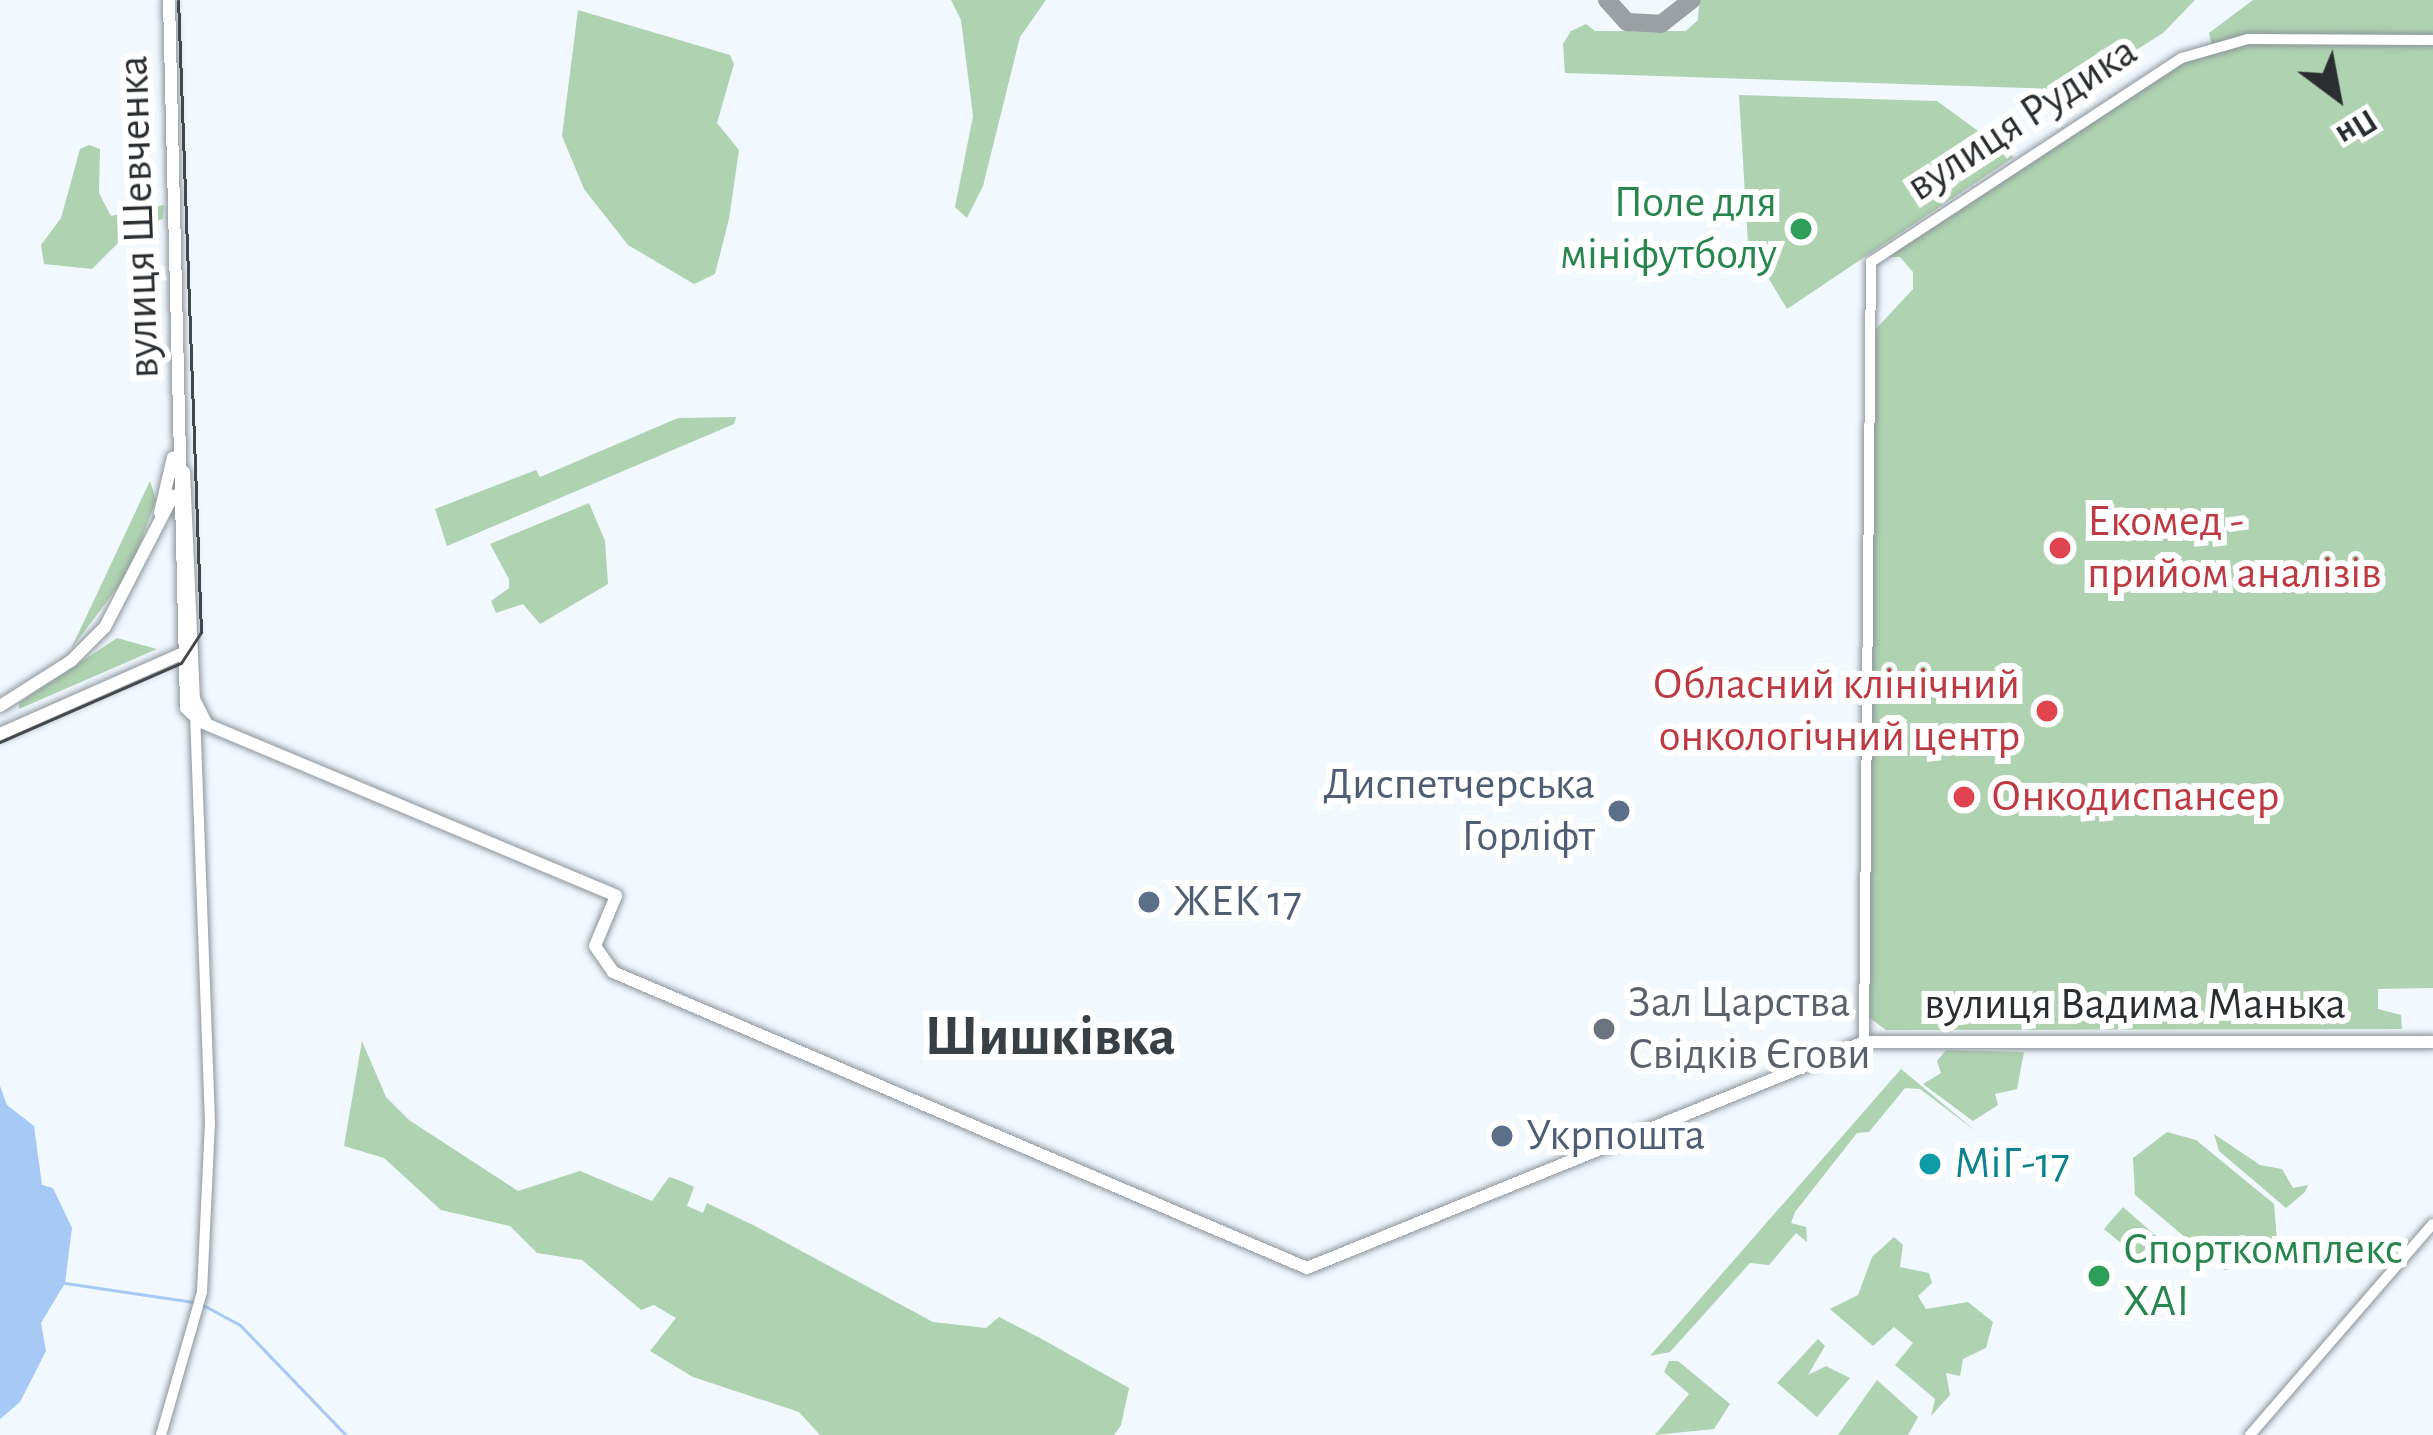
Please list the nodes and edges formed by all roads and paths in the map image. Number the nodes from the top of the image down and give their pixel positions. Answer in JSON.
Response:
{"nodes":[{"id":1,"x":169,"y":0,"type":"edge"},
{"id":2,"x":2433,"y":40,"type":"edge"},
{"id":3,"x":180,"y":433,"type":"junction"},
{"id":4,"x":182,"y":455,"type":"junction"},
{"id":5,"x":177,"y":487,"type":"junction"},
{"id":6,"x":176,"y":524,"type":"junction"},
{"id":7,"x":142,"y":569,"type":"junction"},
{"id":8,"x":188,"y":652,"type":"junction"},
{"id":9,"x":20,"y":695,"type":"junction"},
{"id":10,"x":0,"y":709,"type":"edge"},
{"id":11,"x":195,"y":713,"type":"junction"},
{"id":12,"x":31,"y":715,"type":"junction"},
{"id":13,"x":0,"y":725,"type":"edge"},
{"id":14,"x":0,"y":734,"type":"edge"},
{"id":15,"x":1864,"y":1042,"type":"junction"},
{"id":16,"x":2433,"y":1042,"type":"edge"},
{"id":17,"x":2433,"y":1224,"type":"edge"},
{"id":18,"x":161,"y":1435,"type":"edge"},
{"id":19,"x":2250,"y":1435,"type":"edge"}],
"edges":[{"from":1,"to":3,"type":"main road","name":"вулиця Шевченка"},
{"from":2,"to":15,"type":"street","name":"вулиця Рудика"},
{"from":3,"to":4,"type":"main road","name":"вулиця Шевченка"},
{"from":3,"to":5,"type":"main road","name":"вулиця Шевченка"},
{"from":3,"to":7,"type":"main road"},
{"from":4,"to":5,"type":"main road"},
{"from":4,"to":6,"type":"main road","name":"вулиця Шевченка"},
{"from":5,"to":6,"type":"main road"},
{"from":5,"to":6,"type":"main road"},
{"from":6,"to":7,"type":"main road"},
{"from":6,"to":8,"type":"main road","name":"вулиця Шевченка"},
{"from":7,"to":9,"type":"main road"},
{"from":8,"to":11,"type":"main road","name":"вулиця Шевченка"},
{"from":8,"to":12,"type":"main road"},
{"from":9,"to":10,"type":"main road"},
{"from":9,"to":12,"type":"main road"},
{"from":11,"to":15,"type":"main road","name":"вулиця Вадима Манька"},
{"from":11,"to":18,"type":"street"},
{"from":12,"to":13,"type":"main road"},
{"from":12,"to":14,"type":"main road"},
{"from":15,"to":16,"type":"main road","name":"вулиця Вадима Манька"},
{"from":17,"to":19,"type":"street"}]}
